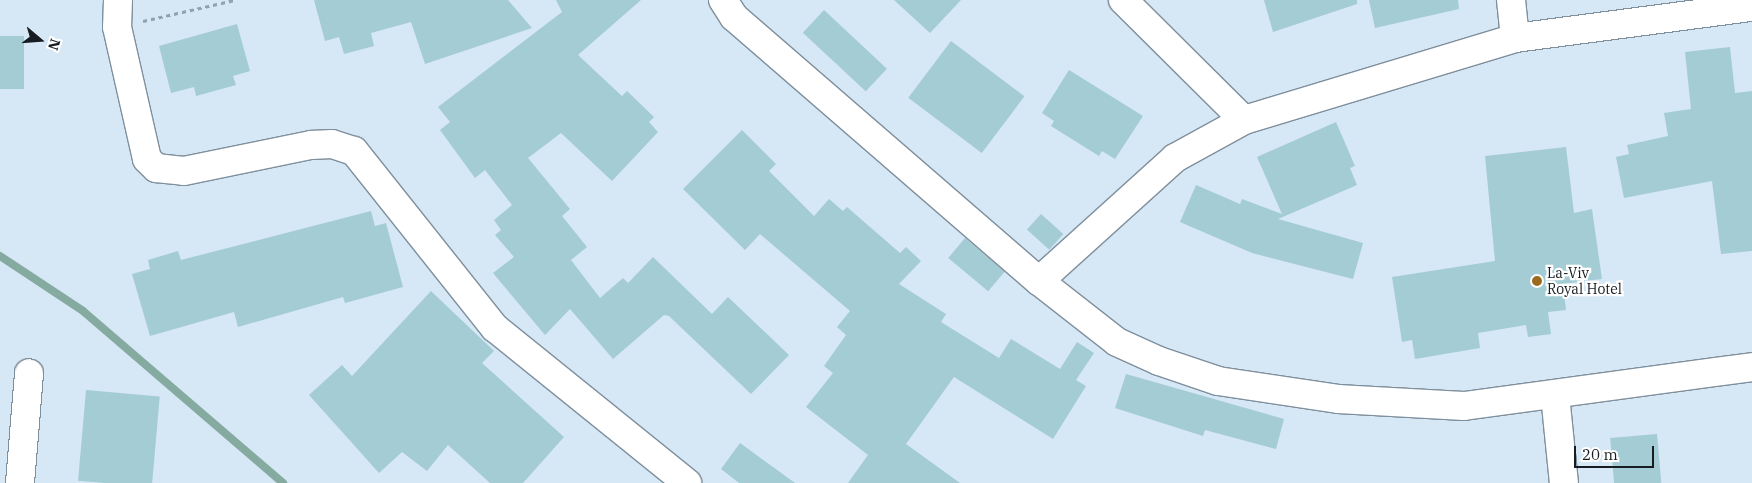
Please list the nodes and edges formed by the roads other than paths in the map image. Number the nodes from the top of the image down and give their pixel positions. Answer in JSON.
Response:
{"nodes":[{"id":1,"x":118,"y":0,"type":"edge"},
{"id":2,"x":723,"y":0,"type":"edge"},
{"id":3,"x":1123,"y":0,"type":"edge"},
{"id":4,"x":1511,"y":0,"type":"edge"},
{"id":5,"x":1752,"y":7,"type":"edge"},
{"id":6,"x":1514,"y":38,"type":"junction"},
{"id":7,"x":1244,"y":120,"type":"junction"},
{"id":8,"x":1039,"y":281,"type":"junction"},
{"id":9,"x":1752,"y":367,"type":"edge"},
{"id":10,"x":29,"y":373,"type":"dead end"},
{"id":11,"x":1555,"y":395,"type":"junction"},
{"id":12,"x":20,"y":483,"type":"edge"},
{"id":13,"x":687,"y":483,"type":"edge"},
{"id":14,"x":1564,"y":483,"type":"edge"}],
"edges":[{"from":1,"to":13,"type":"street"},
{"from":2,"to":8,"type":"street"},
{"from":3,"to":7,"type":"street"},
{"from":4,"to":6,"type":"street"},
{"from":5,"to":6,"type":"street"},
{"from":6,"to":7,"type":"street"},
{"from":7,"to":8,"type":"street"},
{"from":8,"to":11,"type":"street"},
{"from":9,"to":11,"type":"street"},
{"from":10,"to":12,"type":"street"},
{"from":11,"to":14,"type":"street"}]}
